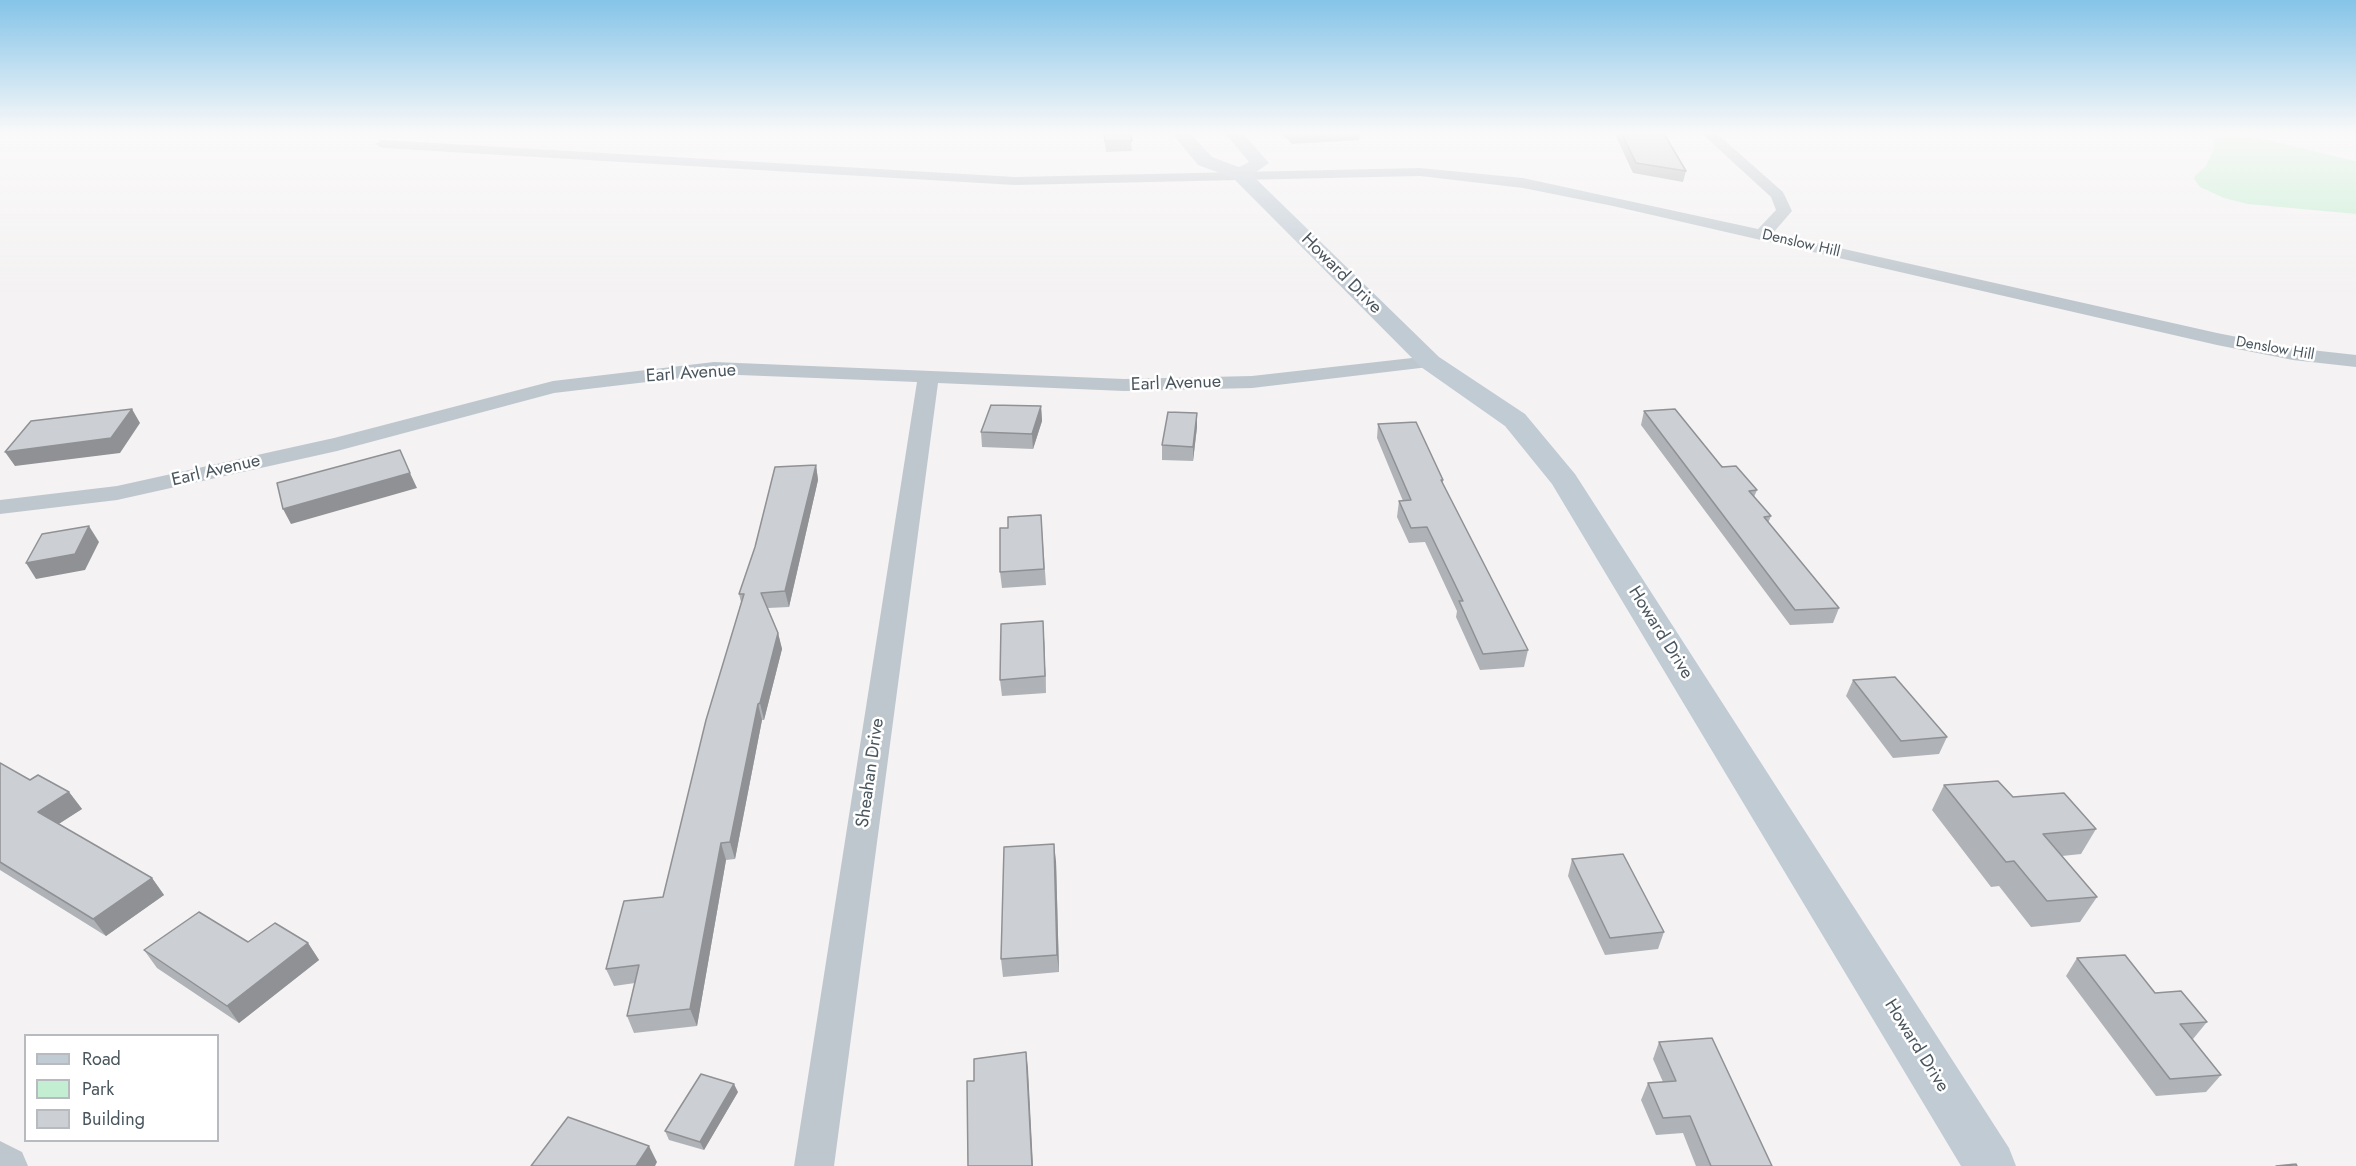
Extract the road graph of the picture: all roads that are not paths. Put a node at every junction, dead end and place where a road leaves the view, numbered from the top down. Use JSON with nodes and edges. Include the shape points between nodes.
{"nodes":[{"id":1,"x":1253,"y":186,"type":"edge"},
{"id":2,"x":1539,"y":186,"type":"edge"},
{"id":3,"x":1768,"y":186,"type":"edge"},
{"id":4,"x":1762,"y":235,"type":"junction"},
{"id":5,"x":2356,"y":361,"type":"edge"},
{"id":6,"x":1430,"y":362,"type":"junction"},
{"id":7,"x":928,"y":379,"type":"junction"},
{"id":8,"x":0,"y":507,"type":"edge"},
{"id":9,"x":0,"y":1160,"type":"edge"},
{"id":10,"x":8,"y":1166,"type":"edge"},
{"id":11,"x":814,"y":1166,"type":"edge"},
{"id":12,"x":1990,"y":1166,"type":"edge"}],
"edges":[{"from":1,"to":6,"type":"street","name":"Howard Drive"},
{"from":2,"to":4,"type":"street","name":"Denslow Hill"},
{"from":3,"to":4,"type":"street","via":[[1778,195],[1784,211]]},
{"from":4,"to":5,"type":"street","name":"Denslow Hill","via":[[2217,339]]},
{"from":6,"to":7,"type":"street","name":"Earl Avenue","via":[[1252,382],[1125,386]]},
{"from":6,"to":12,"type":"street","name":"Howard Drive","via":[[1515,420],[1565,480]]},
{"from":7,"to":8,"type":"street","name":"Earl Avenue","via":[[714,368],[553,387],[337,444],[117,494]]},
{"from":7,"to":11,"type":"street","name":"Sheahan Drive"},
{"from":9,"to":10,"type":"street"}]}
